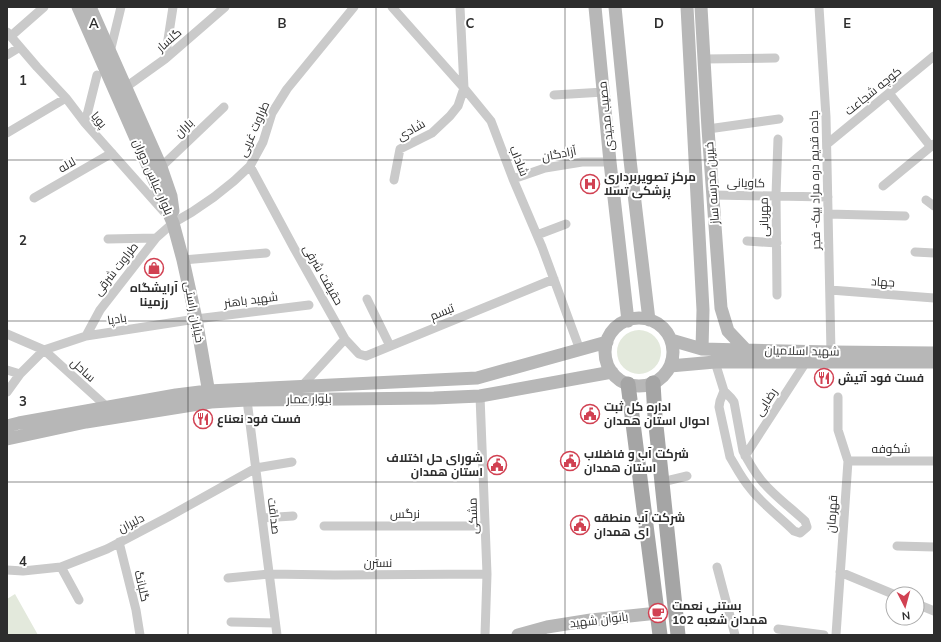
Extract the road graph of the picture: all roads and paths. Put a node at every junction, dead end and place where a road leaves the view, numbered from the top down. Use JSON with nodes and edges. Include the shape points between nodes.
{"nodes":[{"id":1,"x":44,"y":7,"type":"edge"},
{"id":2,"x":78,"y":7,"type":"edge"},
{"id":3,"x":90,"y":7,"type":"edge"},
{"id":4,"x":121,"y":7,"type":"edge"},
{"id":5,"x":173,"y":7,"type":"edge"},
{"id":6,"x":224,"y":7,"type":"edge"},
{"id":7,"x":354,"y":7,"type":"edge"},
{"id":8,"x":392,"y":7,"type":"edge"},
{"id":9,"x":460,"y":7,"type":"edge"},
{"id":10,"x":595,"y":7,"type":"edge"},
{"id":11,"x":615,"y":7,"type":"edge"},
{"id":12,"x":687,"y":7,"type":"edge"},
{"id":13,"x":701,"y":7,"type":"edge"},
{"id":14,"x":819,"y":7,"type":"edge"},
{"id":15,"x":9,"y":34,"type":"edge"},
{"id":16,"x":20,"y":47,"type":"junction"},
{"id":17,"x":110,"y":53,"type":"junction"},
{"id":18,"x":7,"y":55,"type":"edge"},
{"id":19,"x":934,"y":56,"type":"edge"},
{"id":20,"x":775,"y":58,"type":"dead end"},
{"id":21,"x":166,"y":59,"type":"junction"},
{"id":22,"x":704,"y":59,"type":"junction"},
{"id":23,"x":97,"y":75,"type":"dead end"},
{"id":24,"x":126,"y":87,"type":"junction"},
{"id":25,"x":464,"y":88,"type":"junction"},
{"id":26,"x":604,"y":92,"type":"junction"},
{"id":27,"x":890,"y":93,"type":"junction"},
{"id":28,"x":554,"y":95,"type":"dead end"},
{"id":29,"x":66,"y":98,"type":"junction"},
{"id":30,"x":224,"y":107,"type":"dead end"},
{"id":31,"x":779,"y":119,"type":"dead end"},
{"id":32,"x":85,"y":123,"type":"junction"},
{"id":33,"x":708,"y":129,"type":"junction"},
{"id":34,"x":7,"y":133,"type":"edge"},
{"id":35,"x":778,"y":139,"type":"dead end"},
{"id":36,"x":827,"y":144,"type":"junction"},
{"id":37,"x":932,"y":146,"type":"edge"},
{"id":38,"x":112,"y":153,"type":"junction"},
{"id":39,"x":610,"y":162,"type":"junction"},
{"id":40,"x":250,"y":166,"type":"junction"},
{"id":41,"x":161,"y":167,"type":"junction"},
{"id":42,"x":513,"y":179,"type":"junction"},
{"id":43,"x":394,"y":180,"type":"dead end"},
{"id":44,"x":883,"y":186,"type":"dead end"},
{"id":45,"x":713,"y":195,"type":"junction"},
{"id":46,"x":776,"y":195,"type":"junction"},
{"id":47,"x":828,"y":197,"type":"junction"},
{"id":48,"x":34,"y":198,"type":"dead end"},
{"id":49,"x":926,"y":200,"type":"dead end"},
{"id":50,"x":934,"y":206,"type":"edge"},
{"id":51,"x":828,"y":214,"type":"junction"},
{"id":52,"x":905,"y":216,"type":"dead end"},
{"id":53,"x":173,"y":223,"type":"junction"},
{"id":54,"x":566,"y":224,"type":"dead end"},
{"id":55,"x":537,"y":235,"type":"junction"},
{"id":56,"x":156,"y":238,"type":"junction"},
{"id":57,"x":108,"y":239,"type":"dead end"},
{"id":58,"x":747,"y":241,"type":"dead end"},
{"id":59,"x":776,"y":243,"type":"junction"},
{"id":60,"x":915,"y":252,"type":"dead end"},
{"id":61,"x":266,"y":253,"type":"dead end"},
{"id":62,"x":934,"y":253,"type":"edge"},
{"id":63,"x":183,"y":260,"type":"junction"},
{"id":64,"x":554,"y":279,"type":"junction"},
{"id":65,"x":830,"y":290,"type":"junction"},
{"id":66,"x":777,"y":294,"type":"dead end"},
{"id":67,"x":367,"y":298,"type":"dead end"},
{"id":68,"x":934,"y":298,"type":"edge"},
{"id":69,"x":309,"y":305,"type":"dead end"},
{"id":70,"x":721,"y":308,"type":"junction"},
{"id":71,"x":703,"y":310,"type":"junction"},
{"id":72,"x":196,"y":319,"type":"junction"},
{"id":73,"x":649,"y":320,"type":"junction"},
{"id":74,"x":628,"y":321,"type":"junction"},
{"id":75,"x":7,"y":334,"type":"edge"},
{"id":76,"x":86,"y":336,"type":"junction"},
{"id":77,"x":345,"y":339,"type":"junction"},
{"id":78,"x":671,"y":340,"type":"junction"},
{"id":79,"x":607,"y":342,"type":"junction"},
{"id":80,"x":390,"y":346,"type":"junction"},
{"id":81,"x":702,"y":349,"type":"junction"},
{"id":82,"x":44,"y":350,"type":"junction"},
{"id":83,"x":580,"y":350,"type":"junction"},
{"id":84,"x":746,"y":350,"type":"junction"},
{"id":85,"x":831,"y":352,"type":"junction"},
{"id":86,"x":934,"y":352,"type":"edge"},
{"id":87,"x":715,"y":362,"type":"junction"},
{"id":88,"x":806,"y":362,"type":"junction"},
{"id":89,"x":934,"y":362,"type":"edge"},
{"id":90,"x":670,"y":366,"type":"junction"},
{"id":91,"x":7,"y":370,"type":"edge"},
{"id":92,"x":612,"y":372,"type":"junction"},
{"id":93,"x":20,"y":374,"type":"junction"},
{"id":94,"x":653,"y":383,"type":"junction"},
{"id":95,"x":628,"y":384,"type":"junction"},
{"id":96,"x":301,"y":387,"type":"junction"},
{"id":97,"x":724,"y":391,"type":"junction"},
{"id":98,"x":7,"y":392,"type":"edge"},
{"id":99,"x":480,"y":396,"type":"junction"},
{"id":100,"x":209,"y":397,"type":"junction"},
{"id":101,"x":838,"y":397,"type":"dead end"},
{"id":102,"x":247,"y":400,"type":"junction"},
{"id":103,"x":107,"y":408,"type":"junction"},
{"id":104,"x":7,"y":426,"type":"edge"},
{"id":105,"x":7,"y":439,"type":"edge"},
{"id":106,"x":745,"y":456,"type":"junction"},
{"id":107,"x":848,"y":461,"type":"junction"},
{"id":108,"x":934,"y":461,"type":"edge"},
{"id":109,"x":292,"y":462,"type":"dead end"},
{"id":110,"x":256,"y":468,"type":"junction"},
{"id":111,"x":686,"y":476,"type":"dead end"},
{"id":112,"x":662,"y":482,"type":"junction"},
{"id":113,"x":293,"y":516,"type":"dead end"},
{"id":114,"x":262,"y":518,"type":"junction"},
{"id":115,"x":324,"y":526,"type":"dead end"},
{"id":116,"x":485,"y":526,"type":"junction"},
{"id":117,"x":119,"y":542,"type":"junction"},
{"id":118,"x":897,"y":546,"type":"dead end"},
{"id":119,"x":934,"y":548,"type":"edge"},
{"id":120,"x":61,"y":567,"type":"junction"},
{"id":121,"x":717,"y":567,"type":"dead end"},
{"id":122,"x":7,"y":570,"type":"edge"},
{"id":123,"x":840,"y":572,"type":"junction"},
{"id":124,"x":269,"y":574,"type":"junction"},
{"id":125,"x":487,"y":574,"type":"junction"},
{"id":126,"x":228,"y":578,"type":"dead end"},
{"id":127,"x":885,"y":591,"type":"edge"},
{"id":128,"x":78,"y":600,"type":"dead end"},
{"id":129,"x":658,"y":613,"type":"junction"},
{"id":130,"x":231,"y":622,"type":"dead end"},
{"id":131,"x":275,"y":623,"type":"junction"},
{"id":132,"x":778,"y":630,"type":"dead end"},
{"id":133,"x":140,"y":635,"type":"edge"},
{"id":134,"x":277,"y":635,"type":"edge"},
{"id":135,"x":485,"y":635,"type":"edge"},
{"id":136,"x":518,"y":635,"type":"edge"},
{"id":137,"x":660,"y":635,"type":"edge"},
{"id":138,"x":678,"y":635,"type":"edge"},
{"id":139,"x":735,"y":635,"type":"edge"},
{"id":140,"x":824,"y":635,"type":"edge"},
{"id":141,"x":834,"y":635,"type":"edge"}],
"edges":[{"from":1,"to":15,"type":"street"},
{"from":2,"to":53,"type":"main road","name":"بلوار عباس دوران"},
{"from":3,"to":17,"type":"main road","name":"بلوار عباس دوران"},
{"from":4,"to":17,"type":"street"},
{"from":5,"to":21,"type":"street"},
{"from":6,"to":21,"type":"street","name":"گلسار"},
{"from":7,"to":40,"type":"street","name":"طراوت غربی","via":[[287,90],[272,113],[263,142]]},
{"from":8,"to":25,"type":"street","name":"شاداب"},
{"from":9,"to":25,"type":"street"},
{"from":10,"to":26,"type":"main road","name":"مصیب مجیدی"},
{"from":11,"to":73,"type":"main road","name":"مصیب مجیدی"},
{"from":12,"to":71,"type":"main road","name":"خیرین مدرسه ساز"},
{"from":13,"to":22,"type":"main road","name":"خیرین مدرسه ساز"},
{"from":14,"to":36,"type":"street","name":"جاده قدیم دره مراد بیک- فجر"},
{"from":15,"to":16,"type":"street","name":"پویا"},
{"from":16,"to":18,"type":"street"},
{"from":16,"to":29,"type":"street","name":"پویا"},
{"from":17,"to":24,"type":"main road","name":"بلوار عباس دوران"},
{"from":19,"to":27,"type":"street","name":"کوچه شجاعت"},
{"from":20,"to":22,"type":"street"},
{"from":21,"to":24,"type":"street","name":"گلسار"},
{"from":22,"to":33,"type":"main road","name":"خیرین مدرسه ساز"},
{"from":23,"to":32,"type":"street"},
{"from":24,"to":41,"type":"main road","name":"بلوار عباس دوران"},
{"from":25,"to":42,"type":"street","name":"شاداب","via":[[491,121]]},
{"from":25,"to":43,"type":"street","name":"شادی","via":[[458,106],[450,116],[432,133],[400,149]]},
{"from":26,"to":28,"type":"street"},
{"from":26,"to":39,"type":"main road","name":"مصیب مجیدی"},
{"from":27,"to":36,"type":"street","name":"کوچه شجاعت"},
{"from":27,"to":37,"type":"street"},
{"from":29,"to":32,"type":"street","name":"پویا"},
{"from":29,"to":34,"type":"street"},
{"from":30,"to":41,"type":"street","name":"باران"},
{"from":31,"to":33,"type":"street"},
{"from":32,"to":38,"type":"street","name":"پویا"},
{"from":33,"to":45,"type":"main road","name":"خیرین مدرسه ساز"},
{"from":35,"to":46,"type":"street","name":"مهربانی"},
{"from":36,"to":47,"type":"street","name":"جاده قدیم دره مراد بیک- فجر"},
{"from":37,"to":44,"type":"street"},
{"from":38,"to":48,"type":"street","name":"لاله"},
{"from":38,"to":53,"type":"street","name":"پویا"},
{"from":39,"to":42,"type":"street","name":"آزادگان","via":[[582,162],[545,168]]},
{"from":39,"to":74,"type":"main road","name":"مصیب مجیدی"},
{"from":40,"to":53,"type":"street","name":"طراوت غربی","via":[[214,197]]},
{"from":40,"to":77,"type":"street","name":"حقیقت شرفی"},
{"from":41,"to":53,"type":"main road","name":"بلوار عباس دوران","via":[[171,196]]},
{"from":42,"to":55,"type":"street","name":"شاداب"},
{"from":45,"to":46,"type":"street","name":"کاویانی"},
{"from":45,"to":70,"type":"main road","name":"خیرین مدرسه ساز"},
{"from":46,"to":47,"type":"street","name":"کاویانی"},
{"from":46,"to":59,"type":"street","name":"مهربانی"},
{"from":47,"to":51,"type":"street","name":"جاده قدیم دره مراد بیک- فجر"},
{"from":49,"to":50,"type":"street"},
{"from":51,"to":52,"type":"street"},
{"from":51,"to":65,"type":"street","name":"جاده قدیم دره مراد بیک- فجر"},
{"from":53,"to":56,"type":"street","name":"طراوت شرقی"},
{"from":53,"to":63,"type":"main road","name":"خیابان راستی"},
{"from":54,"to":55,"type":"street"},
{"from":55,"to":64,"type":"street","name":"شاداب"},
{"from":56,"to":57,"type":"street"},
{"from":56,"to":76,"type":"street","name":"طراوت شرقی","via":[[100,310]]},
{"from":58,"to":59,"type":"street"},
{"from":59,"to":66,"type":"street","name":"مهربانی"},
{"from":60,"to":62,"type":"street"},
{"from":61,"to":63,"type":"street"},
{"from":63,"to":72,"type":"main road","name":"خیابان راستی"},
{"from":64,"to":80,"type":"street","name":"تبسم"},
{"from":64,"to":83,"type":"street","name":"شاداب"},
{"from":65,"to":68,"type":"street","name":"جهاد"},
{"from":65,"to":85,"type":"street","name":"جاده قدیم دره مراد بیک- فجر"},
{"from":67,"to":80,"type":"street"},
{"from":69,"to":72,"type":"street","name":"شهید باهنر"},
{"from":70,"to":71,"type":"main road"},
{"from":70,"to":84,"type":"main road","name":"خیرین مدرسه ساز","via":[[728,331]]},
{"from":71,"to":81,"type":"main road","name":"خیرین مدرسه ساز"},
{"from":72,"to":76,"type":"street","name":"بادپا"},
{"from":72,"to":100,"type":"main road","name":"خیابان راستی"},
{"from":73,"to":74,"type":"main road"},
{"from":73,"to":78,"type":"main road","via":[[666,331]]},
{"from":74,"to":79,"type":"main road","via":[[615,329]]},
{"from":75,"to":82,"type":"street","name":"ساحل"},
{"from":76,"to":82,"type":"street","name":"بادپا"},
{"from":77,"to":80,"type":"street","name":"تبسم","via":[[359,354],[366,356]]},
{"from":77,"to":96,"type":"street"},
{"from":78,"to":81,"type":"main road","name":"شهید اسلامیان"},
{"from":78,"to":90,"type":"main road","via":[[673,357]]},
{"from":79,"to":83,"type":"main road","name":"بلوار عمار"},
{"from":79,"to":92,"type":"main road","via":[[606,358]]},
{"from":81,"to":84,"type":"main road","name":"شهید اسلامیان"},
{"from":82,"to":93,"type":"street"},
{"from":82,"to":103,"type":"street","name":"ساحل"},
{"from":83,"to":96,"type":"main road","name":"بلوار عمار","via":[[477,378]]},
{"from":84,"to":85,"type":"main road","name":"شهید اسلامیان"},
{"from":85,"to":86,"type":"main road","name":"شهید اسلامیان"},
{"from":87,"to":88,"type":"main road","name":"شهید اسلامیان"},
{"from":87,"to":90,"type":"main road","name":"شهید اسلامیان"},
{"from":87,"to":97,"type":"street"},
{"from":88,"to":89,"type":"main road","name":"شهید اسلامیان"},
{"from":88,"to":106,"type":"street","name":"رضایی"},
{"from":90,"to":94,"type":"main road","via":[[660,379]]},
{"from":91,"to":93,"type":"street"},
{"from":92,"to":95,"type":"main road","via":[[619,380]]},
{"from":92,"to":99,"type":"main road","name":"بلوار عمار"},
{"from":93,"to":98,"type":"street"},
{"from":94,"to":95,"type":"main road","via":[[645,386]]},
{"from":94,"to":112,"type":"main road"},
{"from":95,"to":129,"type":"main road"},
{"from":96,"to":100,"type":"main road","name":"بلوار عمار"},
{"from":97,"to":106,"type":"street","via":[[734,402]]},
{"from":97,"to":106,"type":"street","via":[[719,407],[733,463],[760,500],[794,531],[800,533],[807,527],[806,521],[771,491]]},
{"from":99,"to":102,"type":"main road","name":"بلوار عمار"},
{"from":99,"to":116,"type":"street","name":"مشکی"},
{"from":100,"to":102,"type":"main road","name":"بلوار عمار"},
{"from":100,"to":103,"type":"main road","name":"بلوار عمار","via":[[176,395]]},
{"from":100,"to":105,"type":"main road","name":"بلوار عمار"},
{"from":101,"to":107,"type":"street","name":"قهرمان","via":[[838,430]]},
{"from":102,"to":110,"type":"street","name":"صداقت"},
{"from":103,"to":104,"type":"main road","name":"بلوار عمار"},
{"from":107,"to":108,"type":"street","name":"شکوفه"},
{"from":107,"to":123,"type":"street","name":"قهرمان"},
{"from":109,"to":110,"type":"street","name":"دلیران"},
{"from":110,"to":114,"type":"street","name":"صداقت"},
{"from":110,"to":117,"type":"street","name":"دلیران"},
{"from":111,"to":112,"type":"street"},
{"from":112,"to":138,"type":"main road"},
{"from":113,"to":114,"type":"street"},
{"from":114,"to":124,"type":"street","name":"صداقت"},
{"from":115,"to":116,"type":"street","name":"نرگس"},
{"from":116,"to":125,"type":"street","name":"مشکی"},
{"from":117,"to":120,"type":"street","name":"دلیران"},
{"from":117,"to":133,"type":"street","name":"گلبانگ"},
{"from":118,"to":119,"type":"street"},
{"from":120,"to":122,"type":"street","name":"دلیران"},
{"from":120,"to":128,"type":"street"},
{"from":121,"to":139,"type":"street"},
{"from":123,"to":127,"type":"street"},
{"from":123,"to":141,"type":"street","name":"قهرمان"},
{"from":124,"to":125,"type":"street","name":"نسترن"},
{"from":124,"to":126,"type":"street","name":"نسترن"},
{"from":124,"to":131,"type":"street","name":"صداقت"},
{"from":125,"to":135,"type":"street","name":"مشکی"},
{"from":129,"to":136,"type":"main road","name":"بانوان شهید","via":[[591,620]]},
{"from":129,"to":137,"type":"main road"},
{"from":130,"to":131,"type":"street"},
{"from":131,"to":134,"type":"street","name":"صداقت"},
{"from":132,"to":140,"type":"street"}]}
